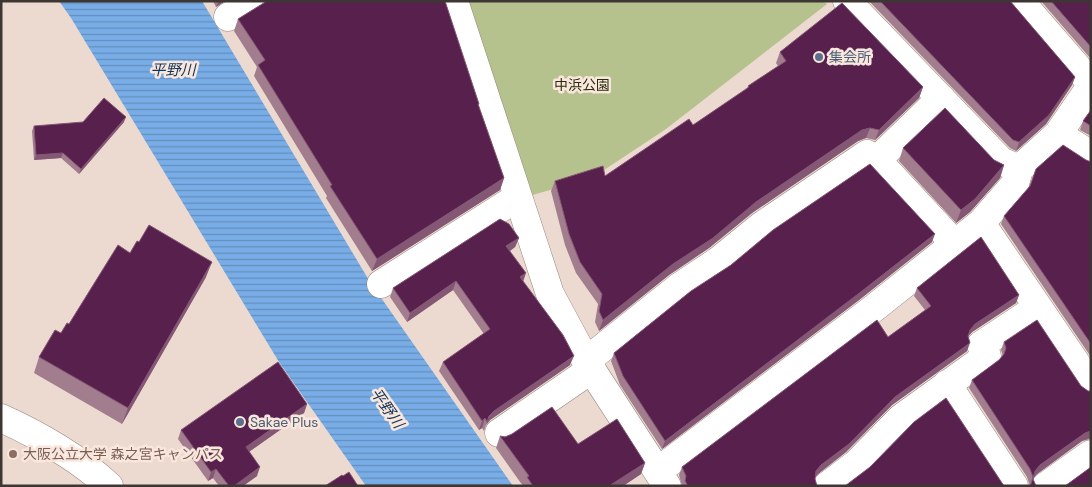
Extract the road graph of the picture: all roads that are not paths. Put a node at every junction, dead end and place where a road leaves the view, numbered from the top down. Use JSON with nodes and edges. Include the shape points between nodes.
{"nodes":[{"id":1,"x":253,"y":1,"type":"edge"},
{"id":2,"x":454,"y":1,"type":"edge"},
{"id":3,"x":847,"y":1,"type":"edge"},
{"id":4,"x":1020,"y":1,"type":"edge"},
{"id":5,"x":228,"y":17,"type":"dead end"},
{"id":6,"x":1091,"y":84,"type":"edge"},
{"id":7,"x":941,"y":98,"type":"junction"},
{"id":8,"x":1058,"y":134,"type":"junction"},
{"id":9,"x":1091,"y":155,"type":"edge"},
{"id":10,"x":877,"y":160,"type":"junction"},
{"id":11,"x":1019,"y":169,"type":"junction"},
{"id":12,"x":518,"y":197,"type":"junction"},
{"id":13,"x":981,"y":223,"type":"junction"},
{"id":14,"x":955,"y":244,"type":"junction"},
{"id":15,"x":381,"y":284,"type":"dead end"},
{"id":16,"x":1037,"y":308,"type":"junction"},
{"id":17,"x":589,"y":365,"type":"junction"},
{"id":18,"x":947,"y":384,"type":"junction"},
{"id":19,"x":1091,"y":385,"type":"edge"},
{"id":20,"x":1,"y":418,"type":"edge"},
{"id":21,"x":499,"y":433,"type":"dead end"},
{"id":22,"x":1091,"y":454,"type":"edge"},
{"id":23,"x":662,"y":478,"type":"edge"},
{"id":24,"x":109,"y":486,"type":"edge"},
{"id":25,"x":827,"y":486,"type":"edge"},
{"id":26,"x":1014,"y":486,"type":"edge"},
{"id":27,"x":1046,"y":486,"type":"edge"}],
"edges":[{"from":1,"to":5,"type":"street"},
{"from":2,"to":12,"type":"street"},
{"from":3,"to":7,"type":"street"},
{"from":4,"to":6,"type":"street"},
{"from":6,"to":8,"type":"street"},
{"from":7,"to":10,"type":"street"},
{"from":7,"to":11,"type":"street","via":[[1001,161]]},
{"from":8,"to":9,"type":"street"},
{"from":8,"to":11,"type":"street"},
{"from":10,"to":14,"type":"street"},
{"from":10,"to":17,"type":"street","via":[[868,154],[769,221],[679,287]]},
{"from":11,"to":13,"type":"street","via":[[1015,184]]},
{"from":12,"to":15,"type":"street"},
{"from":12,"to":17,"type":"street","via":[[550,294]]},
{"from":13,"to":14,"type":"street"},
{"from":13,"to":16,"type":"street"},
{"from":14,"to":23,"type":"street"},
{"from":16,"to":18,"type":"street","via":[[981,345],[987,356]]},
{"from":16,"to":19,"type":"street"},
{"from":17,"to":21,"type":"street"},
{"from":17,"to":23,"type":"street"},
{"from":18,"to":25,"type":"street","via":[[901,418],[856,464]]},
{"from":18,"to":26,"type":"street"},
{"from":20,"to":24,"type":"street","via":[[24,428],[93,472]]},
{"from":22,"to":27,"type":"street"}]}
